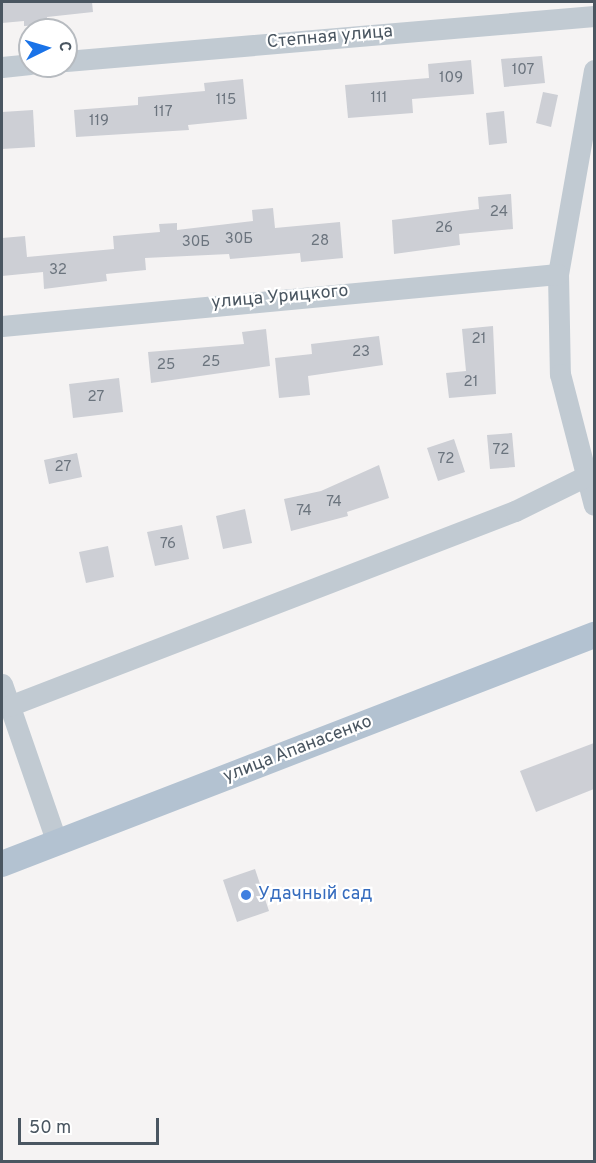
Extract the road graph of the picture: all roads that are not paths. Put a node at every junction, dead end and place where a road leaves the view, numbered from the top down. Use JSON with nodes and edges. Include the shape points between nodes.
{"nodes":[{"id":1,"x":594,"y":15,"type":"edge"},
{"id":2,"x":78,"y":60,"type":"edge"},
{"id":3,"x":18,"y":65,"type":"edge"},
{"id":4,"x":2,"y":67,"type":"edge"},
{"id":5,"x":594,"y":69,"type":"edge"},
{"id":6,"x":558,"y":274,"type":"junction"},
{"id":7,"x":2,"y":326,"type":"edge"},
{"id":8,"x":585,"y":477,"type":"junction"},
{"id":9,"x":594,"y":505,"type":"edge"},
{"id":10,"x":594,"y":635,"type":"edge"},
{"id":11,"x":2,"y":684,"type":"edge"},
{"id":12,"x":9,"y":706,"type":"junction"},
{"id":13,"x":57,"y":843,"type":"junction"},
{"id":14,"x":2,"y":864,"type":"edge"}],
"edges":[{"from":1,"to":2,"type":"street","name":"Степная улица"},
{"from":3,"to":4,"type":"street"},
{"from":5,"to":6,"type":"street"},
{"from":6,"to":7,"type":"street","name":"улица Урицкого"},
{"from":6,"to":8,"type":"street","via":[[560,374]]},
{"from":8,"to":9,"type":"street"},
{"from":8,"to":12,"type":"street","via":[[515,511]]},
{"from":10,"to":13,"type":"main road","name":"улица Апанасенко"},
{"from":11,"to":12,"type":"street"},
{"from":12,"to":13,"type":"street"},
{"from":13,"to":14,"type":"main road","name":"улица Апанасенко"}]}
